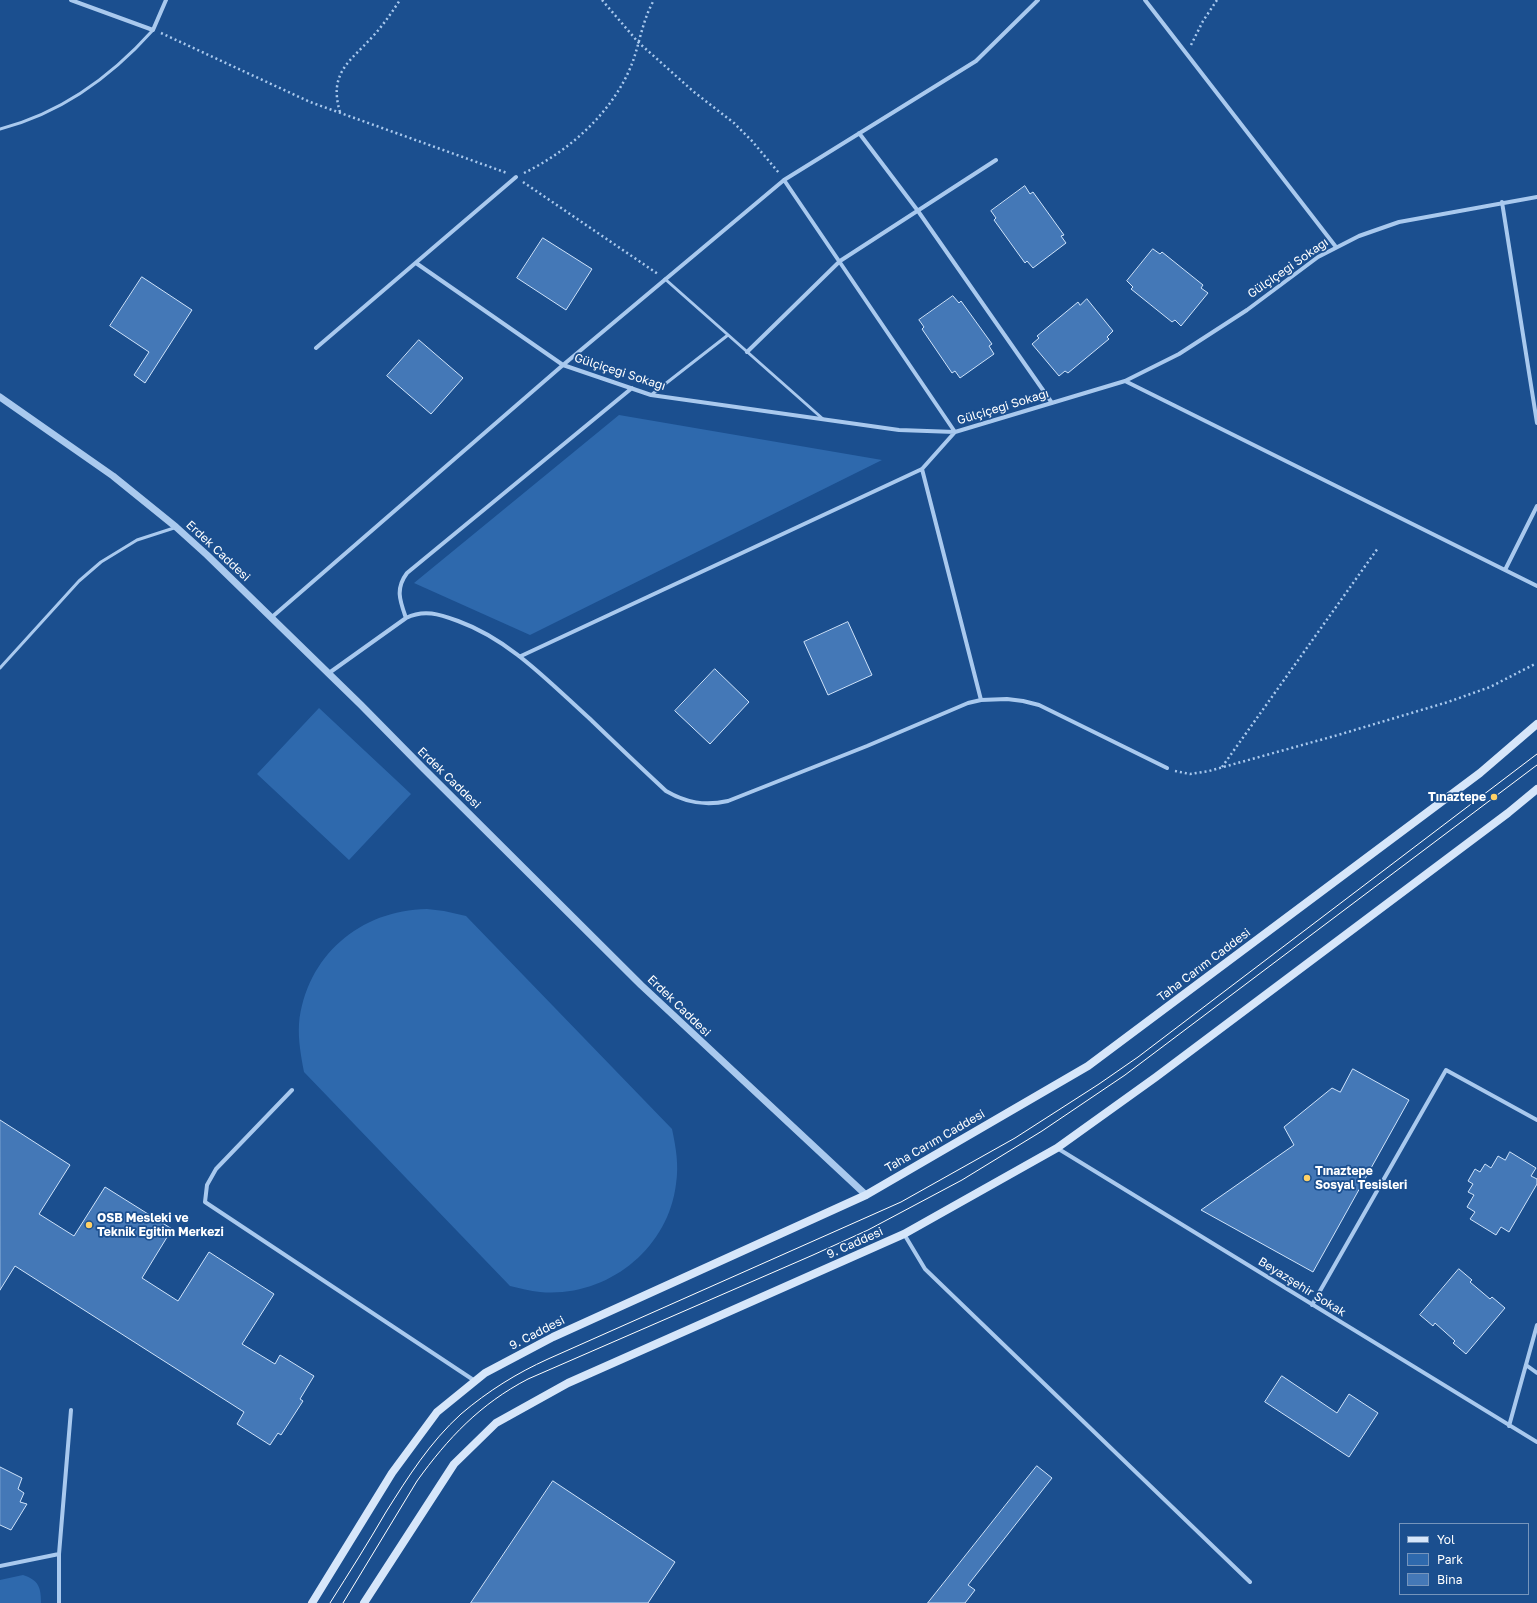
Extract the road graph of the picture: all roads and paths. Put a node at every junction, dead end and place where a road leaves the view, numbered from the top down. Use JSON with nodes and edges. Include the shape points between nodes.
{"nodes":[{"id":1,"x":71,"y":0,"type":"edge"},
{"id":2,"x":166,"y":0,"type":"edge"},
{"id":3,"x":400,"y":0,"type":"edge"},
{"id":4,"x":602,"y":0,"type":"edge"},
{"id":5,"x":654,"y":0,"type":"edge"},
{"id":6,"x":1038,"y":0,"type":"edge"},
{"id":7,"x":1145,"y":0,"type":"edge"},
{"id":8,"x":1217,"y":0,"type":"edge"},
{"id":9,"x":153,"y":30,"type":"junction"},
{"id":10,"x":638,"y":42,"type":"junction"},
{"id":11,"x":1187,"y":55,"type":"junction"},
{"id":12,"x":341,"y":112,"type":"junction"},
{"id":13,"x":0,"y":129,"type":"edge"},
{"id":14,"x":859,"y":134,"type":"junction"},
{"id":15,"x":996,"y":160,"type":"dead end"},
{"id":16,"x":516,"y":177,"type":"junction"},
{"id":17,"x":784,"y":180,"type":"junction"},
{"id":18,"x":1537,"y":197,"type":"edge"},
{"id":19,"x":1502,"y":202,"type":"junction"},
{"id":20,"x":918,"y":211,"type":"junction"},
{"id":21,"x":1336,"y":247,"type":"junction"},
{"id":22,"x":840,"y":261,"type":"junction"},
{"id":23,"x":416,"y":262,"type":"junction"},
{"id":24,"x":665,"y":279,"type":"junction"},
{"id":25,"x":728,"y":335,"type":"junction"},
{"id":26,"x":316,"y":348,"type":"dead end"},
{"id":27,"x":747,"y":352,"type":"junction"},
{"id":28,"x":563,"y":365,"type":"junction"},
{"id":29,"x":1125,"y":381,"type":"junction"},
{"id":30,"x":632,"y":388,"type":"junction"},
{"id":31,"x":652,"y":395,"type":"junction"},
{"id":32,"x":0,"y":397,"type":"edge"},
{"id":33,"x":1052,"y":403,"type":"junction"},
{"id":34,"x":824,"y":420,"type":"junction"},
{"id":35,"x":1537,"y":423,"type":"edge"},
{"id":36,"x":955,"y":432,"type":"junction"},
{"id":37,"x":922,"y":469,"type":"junction"},
{"id":38,"x":1537,"y":506,"type":"edge"},
{"id":39,"x":176,"y":527,"type":"junction"},
{"id":40,"x":1378,"y":548,"type":"dead end"},
{"id":41,"x":1505,"y":570,"type":"junction"},
{"id":42,"x":1537,"y":586,"type":"edge"},
{"id":43,"x":272,"y":617,"type":"junction"},
{"id":44,"x":406,"y":618,"type":"junction"},
{"id":45,"x":521,"y":656,"type":"junction"},
{"id":46,"x":1535,"y":664,"type":"dead end"},
{"id":47,"x":0,"y":668,"type":"edge"},
{"id":48,"x":329,"y":673,"type":"junction"},
{"id":49,"x":981,"y":700,"type":"junction"},
{"id":50,"x":1537,"y":724,"type":"edge"},
{"id":51,"x":1166,"y":768,"type":"joint"},
{"id":52,"x":1222,"y":768,"type":"junction"},
{"id":53,"x":1537,"y":789,"type":"edge"},
{"id":54,"x":292,"y":1090,"type":"dead end"},
{"id":55,"x":1537,"y":1120,"type":"edge"},
{"id":56,"x":1057,"y":1148,"type":"junction"},
{"id":57,"x":866,"y":1195,"type":"junction"},
{"id":58,"x":904,"y":1234,"type":"junction"},
{"id":59,"x":1312,"y":1305,"type":"junction"},
{"id":60,"x":1537,"y":1325,"type":"edge"},
{"id":61,"x":1526,"y":1366,"type":"junction"},
{"id":62,"x":1537,"y":1373,"type":"edge"},
{"id":63,"x":476,"y":1381,"type":"junction"},
{"id":64,"x":71,"y":1410,"type":"dead end"},
{"id":65,"x":1509,"y":1426,"type":"junction"},
{"id":66,"x":1537,"y":1442,"type":"edge"},
{"id":67,"x":59,"y":1554,"type":"junction"},
{"id":68,"x":0,"y":1566,"type":"edge"},
{"id":69,"x":1250,"y":1582,"type":"dead end"},
{"id":70,"x":59,"y":1603,"type":"edge"},
{"id":71,"x":312,"y":1603,"type":"edge"},
{"id":72,"x":364,"y":1603,"type":"edge"}],
"edges":[{"from":1,"to":9,"type":"street"},
{"from":2,"to":9,"type":"street"},
{"from":3,"to":12,"type":"path","via":[[374,35],[345,65],[337,93]]},
{"from":4,"to":10,"type":"path"},
{"from":5,"to":10,"type":"path"},
{"from":6,"to":14,"type":"street","via":[[976,61]]},
{"from":7,"to":11,"type":"street"},
{"from":8,"to":11,"type":"path","via":[[1203,21]]},
{"from":9,"to":12,"type":"path","via":[[310,102]]},
{"from":9,"to":13,"type":"lane","via":[[122,63],[89,89],[49,111],[14,126]]},
{"from":10,"to":16,"type":"path","via":[[626,77],[602,113],[570,144]]},
{"from":10,"to":17,"type":"path","via":[[694,92],[734,123]]},
{"from":11,"to":21,"type":"street"},
{"from":12,"to":16,"type":"path"},
{"from":14,"to":17,"type":"street"},
{"from":14,"to":20,"type":"street"},
{"from":15,"to":20,"type":"street"},
{"from":16,"to":23,"type":"street"},
{"from":16,"to":24,"type":"path"},
{"from":17,"to":22,"type":"street"},
{"from":17,"to":24,"type":"street"},
{"from":18,"to":19,"type":"street","name":"Gülçiçeği Sokağı"},
{"from":19,"to":21,"type":"street","name":"Gülçiçeği Sokağı","via":[[1399,222]]},
{"from":19,"to":35,"type":"street"},
{"from":20,"to":22,"type":"street"},
{"from":20,"to":33,"type":"street"},
{"from":21,"to":29,"type":"street","name":"Gülçiçeği Sokağı","via":[[1298,271],[1213,333],[1179,354]]},
{"from":22,"to":27,"type":"street"},
{"from":22,"to":36,"type":"street"},
{"from":23,"to":26,"type":"street"},
{"from":23,"to":28,"type":"street","name":"Gülçiçeği Sokağı"},
{"from":24,"to":25,"type":"lane"},
{"from":24,"to":28,"type":"street"},
{"from":25,"to":27,"type":"lane"},
{"from":25,"to":31,"type":"lane"},
{"from":27,"to":34,"type":"lane"},
{"from":28,"to":30,"type":"street","name":"Gülçiçeği Sokağı"},
{"from":28,"to":43,"type":"street"},
{"from":29,"to":33,"type":"street","name":"Gülçiçeği Sokağı"},
{"from":29,"to":41,"type":"street"},
{"from":30,"to":31,"type":"street","name":"Gülçiçeği Sokağı"},
{"from":30,"to":44,"type":"street","via":[[402,579],[399,597]]},
{"from":31,"to":34,"type":"street","name":"Gülçiçeği Sokağı"},
{"from":32,"to":39,"type":"street","name":"Erdek Caddesi","via":[[113,476]]},
{"from":33,"to":36,"type":"street","name":"Gülçiçeği Sokağı"},
{"from":34,"to":36,"type":"street","name":"Gülçiçeği Sokağı","via":[[899,430]]},
{"from":36,"to":37,"type":"street"},
{"from":37,"to":45,"type":"street"},
{"from":37,"to":49,"type":"street"},
{"from":38,"to":41,"type":"street"},
{"from":39,"to":43,"type":"street","name":"Erdek Caddesi"},
{"from":39,"to":47,"type":"lane","via":[[136,540],[101,562],[79,581]]},
{"from":40,"to":52,"type":"path"},
{"from":41,"to":42,"type":"street"},
{"from":43,"to":48,"type":"street","name":"Erdek Caddesi"},
{"from":44,"to":45,"type":"street","via":[[421,612],[444,615],[485,633]]},
{"from":44,"to":48,"type":"street"},
{"from":45,"to":49,"type":"street","via":[[666,791],[686,801],[707,804],[728,801],[968,703]]},
{"from":46,"to":52,"type":"path","via":[[1490,687],[1455,700]]},
{"from":48,"to":57,"type":"street","name":"Erdek Caddesi","via":[[641,985]]},
{"from":49,"to":51,"type":"street","via":[[1008,699],[1039,705]]},
{"from":50,"to":57,"type":"main road","name":"Taha Carım Caddesi","via":[[1480,773],[1088,1066]]},
{"from":51,"to":52,"type":"path","via":[[1190,774]]},
{"from":53,"to":56,"type":"main road","via":[[1156,1077]]},
{"from":54,"to":63,"type":"street","via":[[216,1169],[207,1185],[205,1202]]},
{"from":55,"to":59,"type":"street","via":[[1446,1070]]},
{"from":56,"to":58,"type":"main road"},
{"from":56,"to":59,"type":"street","name":"Beyazşehir Sokak"},
{"from":57,"to":63,"type":"main road","name":"9. Caddesi","via":[[554,1336],[485,1373]]},
{"from":58,"to":69,"type":"street","via":[[925,1269]]},
{"from":58,"to":72,"type":"main road","name":"9. Caddesi","via":[[568,1383],[496,1424],[454,1464]]},
{"from":59,"to":65,"type":"street","name":"Beyazşehir Sokak"},
{"from":60,"to":61,"type":"street"},
{"from":61,"to":62,"type":"street"},
{"from":61,"to":65,"type":"street"},
{"from":63,"to":71,"type":"main road","name":"9. Caddesi","via":[[438,1412],[392,1473]]},
{"from":64,"to":67,"type":"street"},
{"from":65,"to":66,"type":"street","name":"Beyazşehir Sokak"},
{"from":67,"to":68,"type":"street"},
{"from":67,"to":70,"type":"street"}]}
